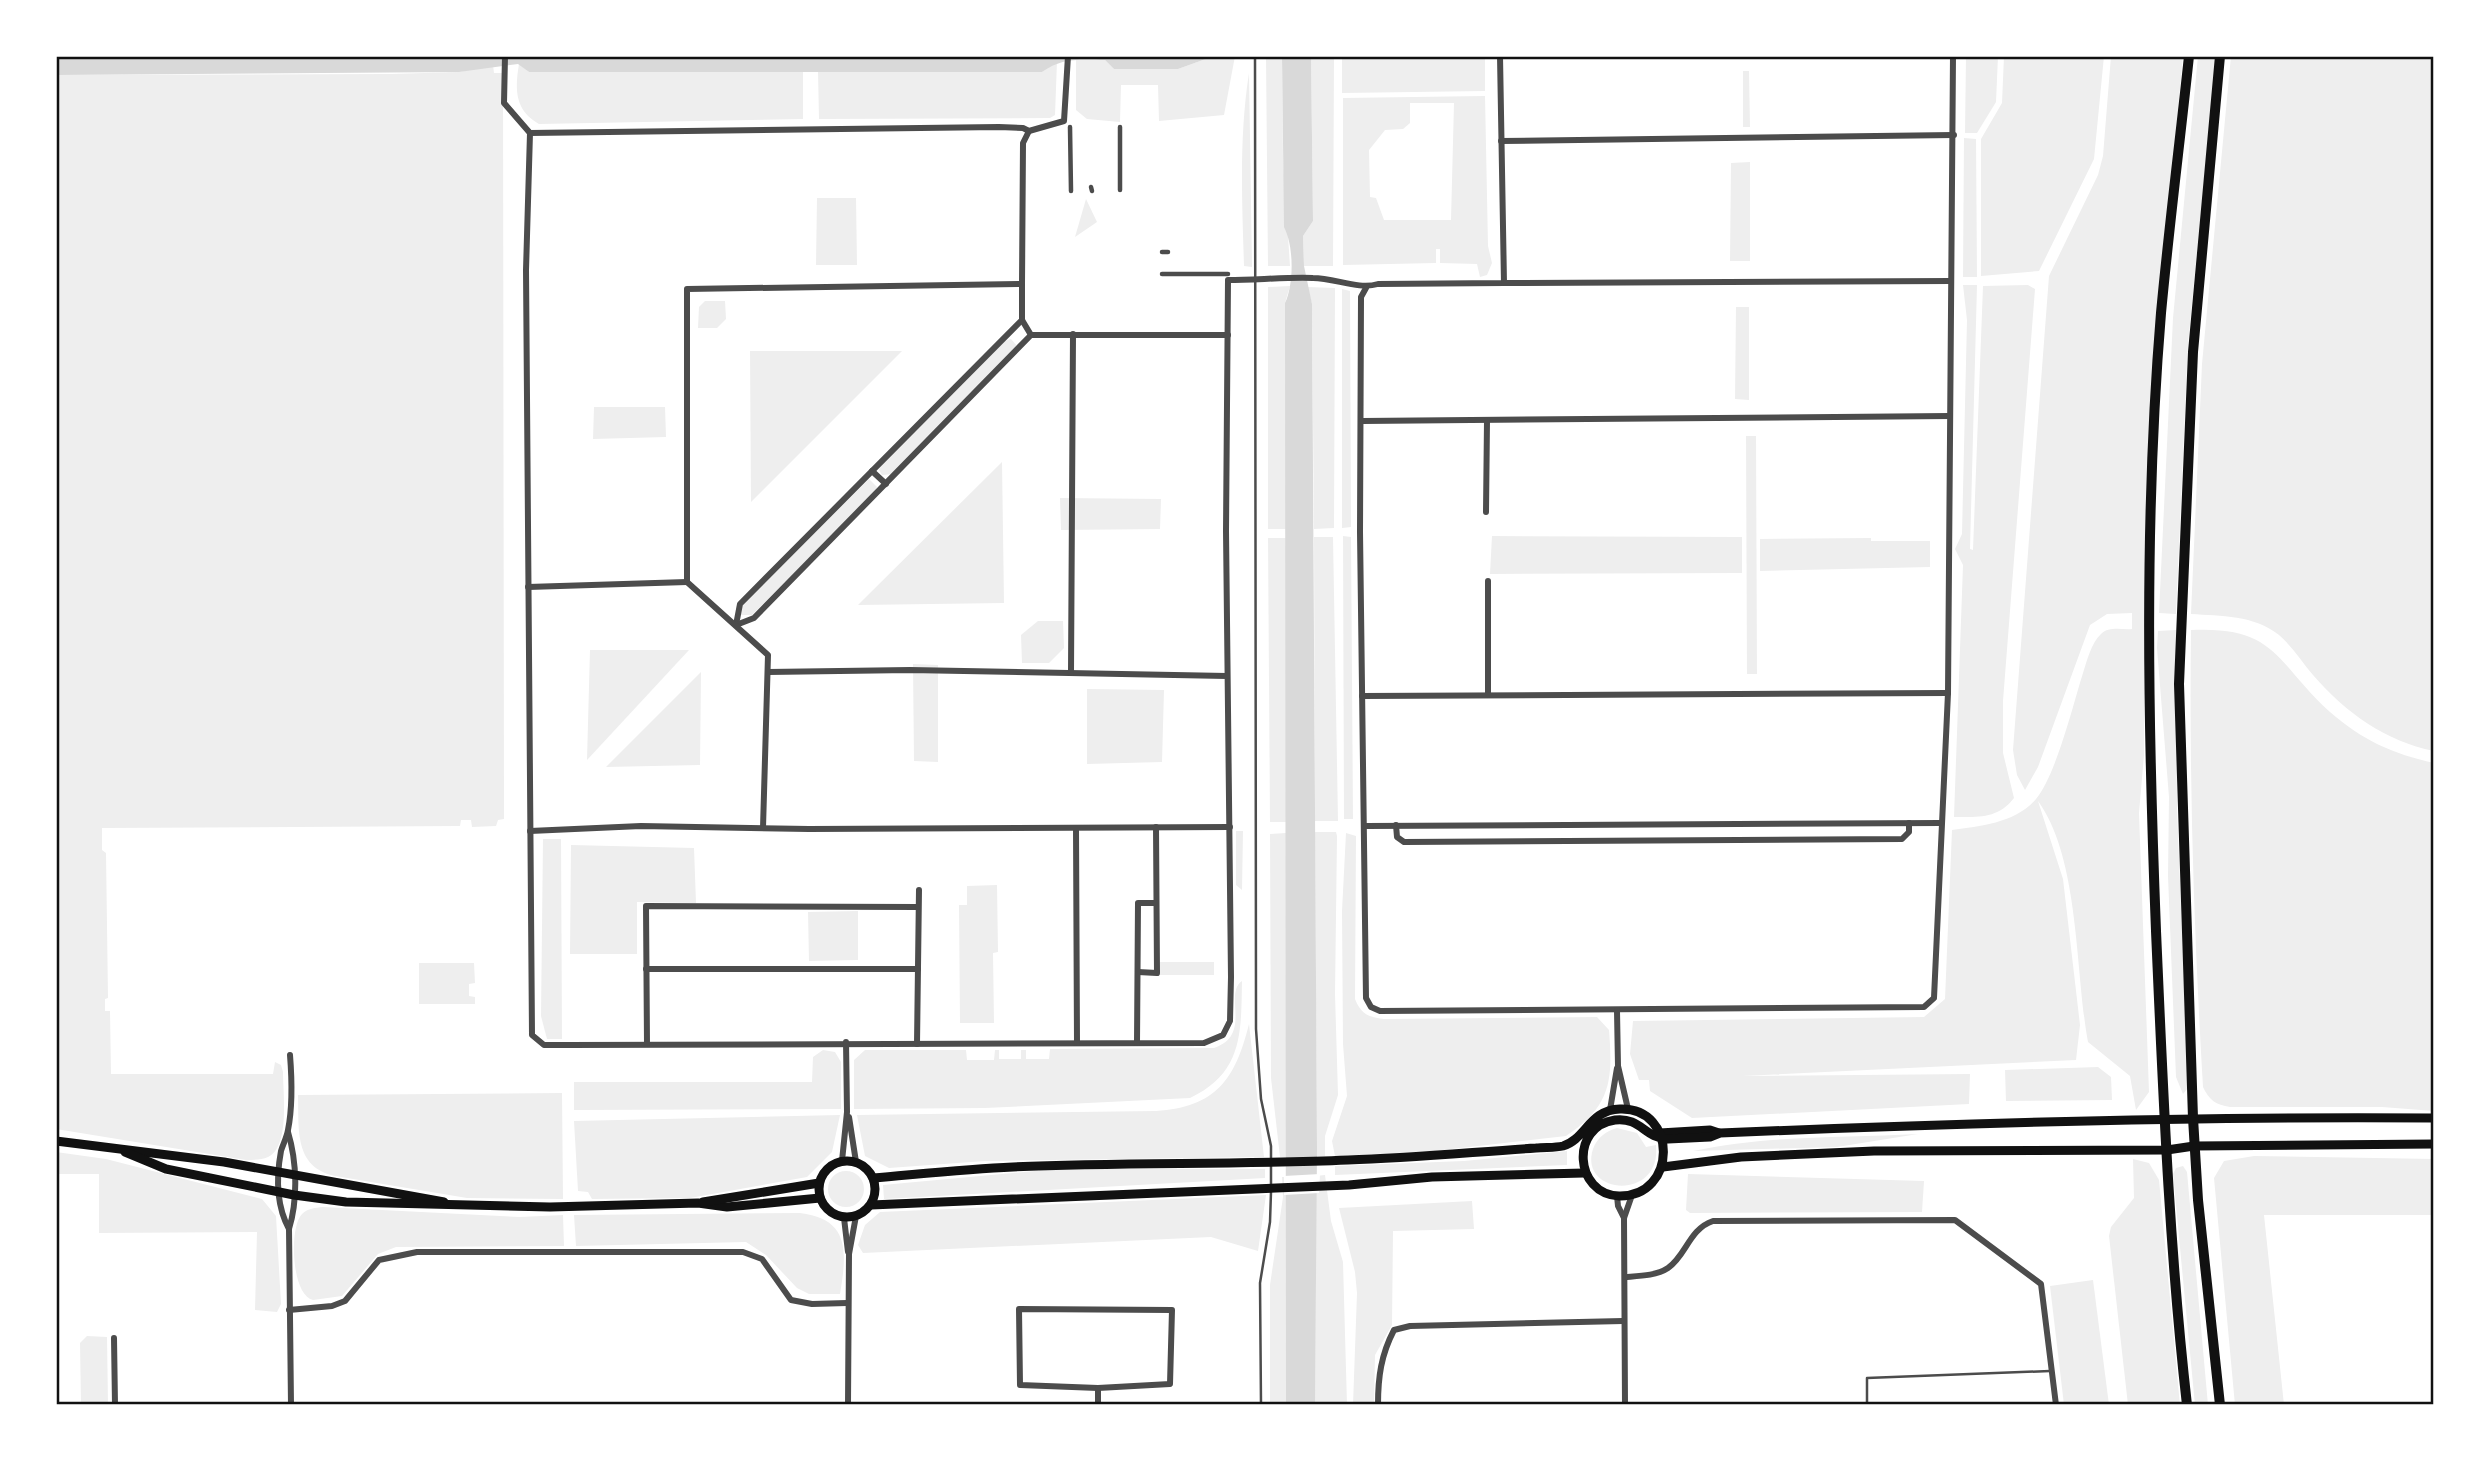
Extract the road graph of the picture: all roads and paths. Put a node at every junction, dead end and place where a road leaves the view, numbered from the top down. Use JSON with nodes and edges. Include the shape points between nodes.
{"nodes":[{"id":1,"x":505,"y":56,"type":"edge"},
{"id":2,"x":1068,"y":56,"type":"edge"},
{"id":3,"x":1500,"y":56,"type":"edge"},
{"id":4,"x":1953,"y":56,"type":"edge"},
{"id":5,"x":2189,"y":56,"type":"edge"},
{"id":6,"x":2220,"y":56,"type":"edge"},
{"id":7,"x":1255,"y":57,"type":"edge"},
{"id":8,"x":1067,"y":124,"type":"junction"},
{"id":9,"x":1121,"y":127,"type":"dead end"},
{"id":10,"x":1029,"y":131,"type":"junction"},
{"id":11,"x":530,"y":133,"type":"junction"},
{"id":12,"x":1954,"y":135,"type":"junction"},
{"id":13,"x":1502,"y":141,"type":"junction"},
{"id":14,"x":1120,"y":190,"type":"dead end"},
{"id":15,"x":1071,"y":191,"type":"dead end"},
{"id":16,"x":1162,"y":274,"type":"dead end"},
{"id":17,"x":1228,"y":277,"type":"junction"},
{"id":18,"x":1256,"y":280,"type":"junction"},
{"id":19,"x":1951,"y":281,"type":"junction"},
{"id":20,"x":1504,"y":283,"type":"junction"},
{"id":21,"x":1022,"y":284,"type":"junction"},
{"id":22,"x":1366,"y":288,"type":"junction"},
{"id":23,"x":1022,"y":320,"type":"junction"},
{"id":24,"x":1073,"y":334,"type":"junction"},
{"id":25,"x":1031,"y":335,"type":"junction"},
{"id":26,"x":1228,"y":335,"type":"junction"},
{"id":27,"x":1950,"y":416,"type":"junction"},
{"id":28,"x":1362,"y":421,"type":"junction"},
{"id":29,"x":1487,"y":421,"type":"junction"},
{"id":30,"x":872,"y":471,"type":"junction"},
{"id":31,"x":886,"y":484,"type":"junction"},
{"id":32,"x":1486,"y":512,"type":"dead end"},
{"id":33,"x":1488,"y":581,"type":"dead end"},
{"id":34,"x":687,"y":582,"type":"junction"},
{"id":35,"x":528,"y":587,"type":"junction"},
{"id":36,"x":736,"y":625,"type":"junction"},
{"id":37,"x":768,"y":672,"type":"junction"},
{"id":38,"x":1071,"y":673,"type":"junction"},
{"id":39,"x":1227,"y":676,"type":"junction"},
{"id":40,"x":1948,"y":692,"type":"junction"},
{"id":41,"x":1488,"y":694,"type":"junction"},
{"id":42,"x":1362,"y":696,"type":"junction"},
{"id":43,"x":1909,"y":823,"type":"junction"},
{"id":44,"x":1941,"y":823,"type":"junction"},
{"id":45,"x":1396,"y":825,"type":"junction"},
{"id":46,"x":1366,"y":826,"type":"junction"},
{"id":47,"x":1156,"y":827,"type":"junction"},
{"id":48,"x":1230,"y":827,"type":"junction"},
{"id":49,"x":763,"y":828,"type":"junction"},
{"id":50,"x":1076,"y":828,"type":"junction"},
{"id":51,"x":530,"y":831,"type":"junction"},
{"id":52,"x":919,"y":890,"type":"dead end"},
{"id":53,"x":1155,"y":903,"type":"junction"},
{"id":54,"x":918,"y":906,"type":"junction"},
{"id":55,"x":1138,"y":923,"type":"junction"},
{"id":56,"x":1156,"y":924,"type":"junction"},
{"id":57,"x":1138,"y":945,"type":"junction"},
{"id":58,"x":1156,"y":946,"type":"junction"},
{"id":59,"x":646,"y":969,"type":"junction"},
{"id":60,"x":918,"y":969,"type":"junction"},
{"id":61,"x":1138,"y":972,"type":"junction"},
{"id":62,"x":1616,"y":1011,"type":"junction"},
{"id":63,"x":846,"y":1042,"type":"junction"},
{"id":64,"x":1137,"y":1042,"type":"junction"},
{"id":65,"x":647,"y":1044,"type":"junction"},
{"id":66,"x":917,"y":1044,"type":"junction"},
{"id":67,"x":1077,"y":1044,"type":"junction"},
{"id":68,"x":290,"y":1055,"type":"dead end"},
{"id":69,"x":1618,"y":1066,"type":"junction"},
{"id":70,"x":1628,"y":1109,"type":"junction"},
{"id":71,"x":1610,"y":1110,"type":"junction"},
{"id":72,"x":847,"y":1112,"type":"junction"},
{"id":73,"x":2193,"y":1118,"type":"junction"},
{"id":74,"x":2434,"y":1118,"type":"edge"},
{"id":75,"x":2164,"y":1120,"type":"junction"},
{"id":76,"x":1610,"y":1121,"type":"junction"},
{"id":77,"x":288,"y":1132,"type":"junction"},
{"id":78,"x":1661,"y":1136,"type":"junction"},
{"id":79,"x":56,"y":1141,"type":"edge"},
{"id":80,"x":2434,"y":1144,"type":"edge"},
{"id":81,"x":2194,"y":1146,"type":"junction"},
{"id":82,"x":2166,"y":1150,"type":"junction"},
{"id":83,"x":125,"y":1152,"type":"junction"},
{"id":84,"x":842,"y":1161,"type":"junction"},
{"id":85,"x":856,"y":1162,"type":"junction"},
{"id":86,"x":1663,"y":1167,"type":"junction"},
{"id":87,"x":280,"y":1171,"type":"junction"},
{"id":88,"x":1584,"y":1173,"type":"junction"},
{"id":89,"x":295,"y":1174,"type":"junction"},
{"id":90,"x":873,"y":1178,"type":"junction"},
{"id":91,"x":819,"y":1183,"type":"junction"},
{"id":92,"x":278,"y":1192,"type":"junction"},
{"id":93,"x":294,"y":1195,"type":"junction"},
{"id":94,"x":1632,"y":1195,"type":"junction"},
{"id":95,"x":1617,"y":1196,"type":"junction"},
{"id":96,"x":820,"y":1198,"type":"junction"},
{"id":97,"x":698,"y":1203,"type":"junction"},
{"id":98,"x":459,"y":1205,"type":"junction"},
{"id":99,"x":871,"y":1205,"type":"junction"},
{"id":100,"x":856,"y":1216,"type":"junction"},
{"id":101,"x":844,"y":1218,"type":"junction"},
{"id":102,"x":1624,"y":1218,"type":"junction"},
{"id":103,"x":289,"y":1229,"type":"junction"},
{"id":104,"x":849,"y":1254,"type":"junction"},
{"id":105,"x":1625,"y":1278,"type":"junction"},
{"id":106,"x":847,"y":1303,"type":"junction"},
{"id":107,"x":289,"y":1310,"type":"junction"},
{"id":108,"x":1623,"y":1321,"type":"junction"},
{"id":109,"x":114,"y":1338,"type":"dead end"},
{"id":110,"x":2052,"y":1371,"type":"junction"},
{"id":111,"x":1098,"y":1388,"type":"junction"},
{"id":112,"x":115,"y":1405,"type":"edge"},
{"id":113,"x":291,"y":1405,"type":"edge"},
{"id":114,"x":848,"y":1405,"type":"edge"},
{"id":115,"x":1098,"y":1405,"type":"edge"},
{"id":116,"x":1261,"y":1405,"type":"edge"},
{"id":117,"x":1378,"y":1405,"type":"edge"},
{"id":118,"x":1625,"y":1405,"type":"edge"},
{"id":119,"x":1867,"y":1405,"type":"edge"},
{"id":120,"x":2056,"y":1405,"type":"edge"},
{"id":121,"x":2187,"y":1405,"type":"edge"},
{"id":122,"x":2220,"y":1405,"type":"edge"}],
"edges":[{"from":1,"to":11,"type":"street","via":[[504,103]]},
{"from":2,"to":8,"type":"street"},
{"from":3,"to":13,"type":"street"},
{"from":4,"to":12,"type":"street"},
{"from":5,"to":75,"type":"highway","via":[[2161,314],[2152,482],[2148,719]]},
{"from":6,"to":73,"type":"highway","via":[[2193,352],[2179,684]]},
{"from":7,"to":18,"type":"lane"},
{"from":8,"to":10,"type":"street"},
{"from":8,"to":15,"type":"street"},
{"from":9,"to":14,"type":"street"},
{"from":10,"to":11,"type":"street","via":[[999,127]]},
{"from":10,"to":21,"type":"street","via":[[1023,143]]},
{"from":11,"to":35,"type":"street"},
{"from":12,"to":13,"type":"street"},
{"from":12,"to":19,"type":"street"},
{"from":13,"to":20,"type":"street"},
{"from":16,"to":17,"type":"street"},
{"from":17,"to":18,"type":"street"},
{"from":17,"to":26,"type":"street"},
{"from":18,"to":22,"type":"street","via":[[1338,279]]},
{"from":18,"to":116,"type":"lane","via":[[1256,1029],[1261,1099],[1271,1146],[1270,1222],[1260,1283]]},
{"from":19,"to":20,"type":"street"},
{"from":19,"to":27,"type":"street"},
{"from":20,"to":22,"type":"street","via":[[1378,284]]},
{"from":21,"to":23,"type":"street"},
{"from":21,"to":34,"type":"street","via":[[687,289]]},
{"from":22,"to":28,"type":"street","via":[[1361,297]]},
{"from":23,"to":25,"type":"street"},
{"from":23,"to":30,"type":"street"},
{"from":24,"to":25,"type":"street"},
{"from":24,"to":26,"type":"street"},
{"from":24,"to":38,"type":"street"},
{"from":25,"to":31,"type":"street"},
{"from":26,"to":39,"type":"street"},
{"from":27,"to":29,"type":"street"},
{"from":27,"to":40,"type":"street"},
{"from":28,"to":29,"type":"street"},
{"from":28,"to":42,"type":"street"},
{"from":29,"to":32,"type":"street"},
{"from":30,"to":31,"type":"street"},
{"from":30,"to":36,"type":"street","via":[[740,604]]},
{"from":31,"to":36,"type":"street","via":[[754,618]]},
{"from":33,"to":41,"type":"street"},
{"from":34,"to":35,"type":"street"},
{"from":34,"to":36,"type":"street"},
{"from":35,"to":51,"type":"street"},
{"from":36,"to":37,"type":"street","via":[[768,655]]},
{"from":37,"to":38,"type":"street"},
{"from":37,"to":49,"type":"street"},
{"from":38,"to":39,"type":"street"},
{"from":39,"to":48,"type":"street"},
{"from":40,"to":41,"type":"street"},
{"from":40,"to":44,"type":"street"},
{"from":41,"to":42,"type":"street"},
{"from":42,"to":46,"type":"street"},
{"from":43,"to":44,"type":"street"},
{"from":43,"to":45,"type":"street"},
{"from":43,"to":45,"type":"street","via":[[1909,832],[1902,839],[1414,842],[1400,841]]},
{"from":44,"to":62,"type":"street","via":[[1934,998],[1924,1007]]},
{"from":45,"to":46,"type":"street"},
{"from":46,"to":62,"type":"street","via":[[1366,998],[1371,1007],[1380,1011]]},
{"from":47,"to":48,"type":"street"},
{"from":47,"to":50,"type":"street"},
{"from":47,"to":53,"type":"street"},
{"from":48,"to":64,"type":"street","via":[[1229,1026],[1211,1042]]},
{"from":49,"to":50,"type":"street"},
{"from":49,"to":51,"type":"street","via":[[641,826]]},
{"from":50,"to":67,"type":"street"},
{"from":51,"to":65,"type":"street","via":[[532,1035],[544,1045]]},
{"from":52,"to":54,"type":"street"},
{"from":53,"to":55,"type":"street","via":[[1138,903]]},
{"from":53,"to":56,"type":"street"},
{"from":54,"to":59,"type":"street","via":[[646,906]]},
{"from":54,"to":60,"type":"street"},
{"from":55,"to":56,"type":"street"},
{"from":55,"to":57,"type":"street"},
{"from":56,"to":58,"type":"street"},
{"from":57,"to":58,"type":"street"},
{"from":57,"to":61,"type":"street"},
{"from":58,"to":61,"type":"street","via":[[1157,973]]},
{"from":59,"to":60,"type":"street"},
{"from":59,"to":65,"type":"street"},
{"from":60,"to":66,"type":"street"},
{"from":61,"to":64,"type":"street"},
{"from":62,"to":69,"type":"street"},
{"from":63,"to":65,"type":"street"},
{"from":63,"to":66,"type":"street"},
{"from":63,"to":72,"type":"street"},
{"from":64,"to":67,"type":"street"},
{"from":66,"to":67,"type":"street"},
{"from":68,"to":77,"type":"street"},
{"from":69,"to":70,"type":"street"},
{"from":69,"to":71,"type":"street"},
{"from":70,"to":71,"type":"main road"},
{"from":70,"to":78,"type":"main road","via":[[1647,1117]]},
{"from":71,"to":76,"type":"main road"},
{"from":71,"to":90,"type":"main road","via":[[1594,1118],[1564,1146],[1349,1160],[1013,1167]]},
{"from":72,"to":84,"type":"street"},
{"from":72,"to":85,"type":"street"},
{"from":73,"to":74,"type":"main road"},
{"from":73,"to":75,"type":"main road"},
{"from":73,"to":81,"type":"highway"},
{"from":75,"to":78,"type":"main road"},
{"from":75,"to":82,"type":"highway"},
{"from":76,"to":78,"type":"main road","via":[[1633,1122],[1652,1137]]},
{"from":76,"to":88,"type":"main road","via":[[1586,1142]]},
{"from":77,"to":87,"type":"street"},
{"from":77,"to":89,"type":"street"},
{"from":78,"to":86,"type":"main road"},
{"from":79,"to":83,"type":"main road"},
{"from":80,"to":81,"type":"main road"},
{"from":81,"to":82,"type":"main road"},
{"from":81,"to":122,"type":"highway"},
{"from":82,"to":86,"type":"main road","via":[[1874,1151],[1741,1157]]},
{"from":82,"to":121,"type":"highway"},
{"from":83,"to":87,"type":"main road"},
{"from":83,"to":92,"type":"main road","via":[[166,1169]]},
{"from":84,"to":85,"type":"main road"},
{"from":84,"to":91,"type":"main road","via":[[823,1173]]},
{"from":85,"to":90,"type":"main road"},
{"from":86,"to":94,"type":"main road","via":[[1654,1182]]},
{"from":87,"to":89,"type":"main road"},
{"from":87,"to":92,"type":"street"},
{"from":88,"to":95,"type":"main road","via":[[1598,1188]]},
{"from":88,"to":99,"type":"main road"},
{"from":89,"to":93,"type":"street"},
{"from":89,"to":98,"type":"main road"},
{"from":90,"to":99,"type":"main road"},
{"from":91,"to":96,"type":"main road"},
{"from":91,"to":97,"type":"main road"},
{"from":92,"to":93,"type":"main road"},
{"from":92,"to":103,"type":"street","via":[[279,1211]]},
{"from":93,"to":98,"type":"main road","via":[[346,1202]]},
{"from":93,"to":103,"type":"street"},
{"from":94,"to":95,"type":"main road"},
{"from":94,"to":102,"type":"street"},
{"from":95,"to":102,"type":"street"},
{"from":96,"to":97,"type":"main road","via":[[727,1207]]},
{"from":96,"to":101,"type":"main road","via":[[829,1212]]},
{"from":97,"to":98,"type":"main road"},
{"from":99,"to":100,"type":"main road"},
{"from":100,"to":101,"type":"main road"},
{"from":100,"to":104,"type":"street"},
{"from":101,"to":104,"type":"street"},
{"from":102,"to":105,"type":"street"},
{"from":103,"to":107,"type":"street"},
{"from":104,"to":106,"type":"street"},
{"from":105,"to":108,"type":"street"},
{"from":105,"to":110,"type":"street","via":[[1669,1267],[1704,1224],[1713,1221],[1955,1220],[2041,1284]]},
{"from":106,"to":107,"type":"street","via":[[791,1300],[762,1259],[743,1252],[417,1252],[379,1260],[345,1301]]},
{"from":106,"to":114,"type":"street"},
{"from":107,"to":113,"type":"street"},
{"from":108,"to":117,"type":"street","via":[[1394,1330],[1384,1348],[1378,1376]]},
{"from":108,"to":118,"type":"street"},
{"from":109,"to":112,"type":"street"},
{"from":110,"to":119,"type":"lane","via":[[1867,1378]]},
{"from":110,"to":120,"type":"street"},
{"from":111,"to":111,"type":"street","via":[[1170,1384],[1172,1310],[1019,1309],[1020,1385]]},
{"from":111,"to":115,"type":"street"}]}
